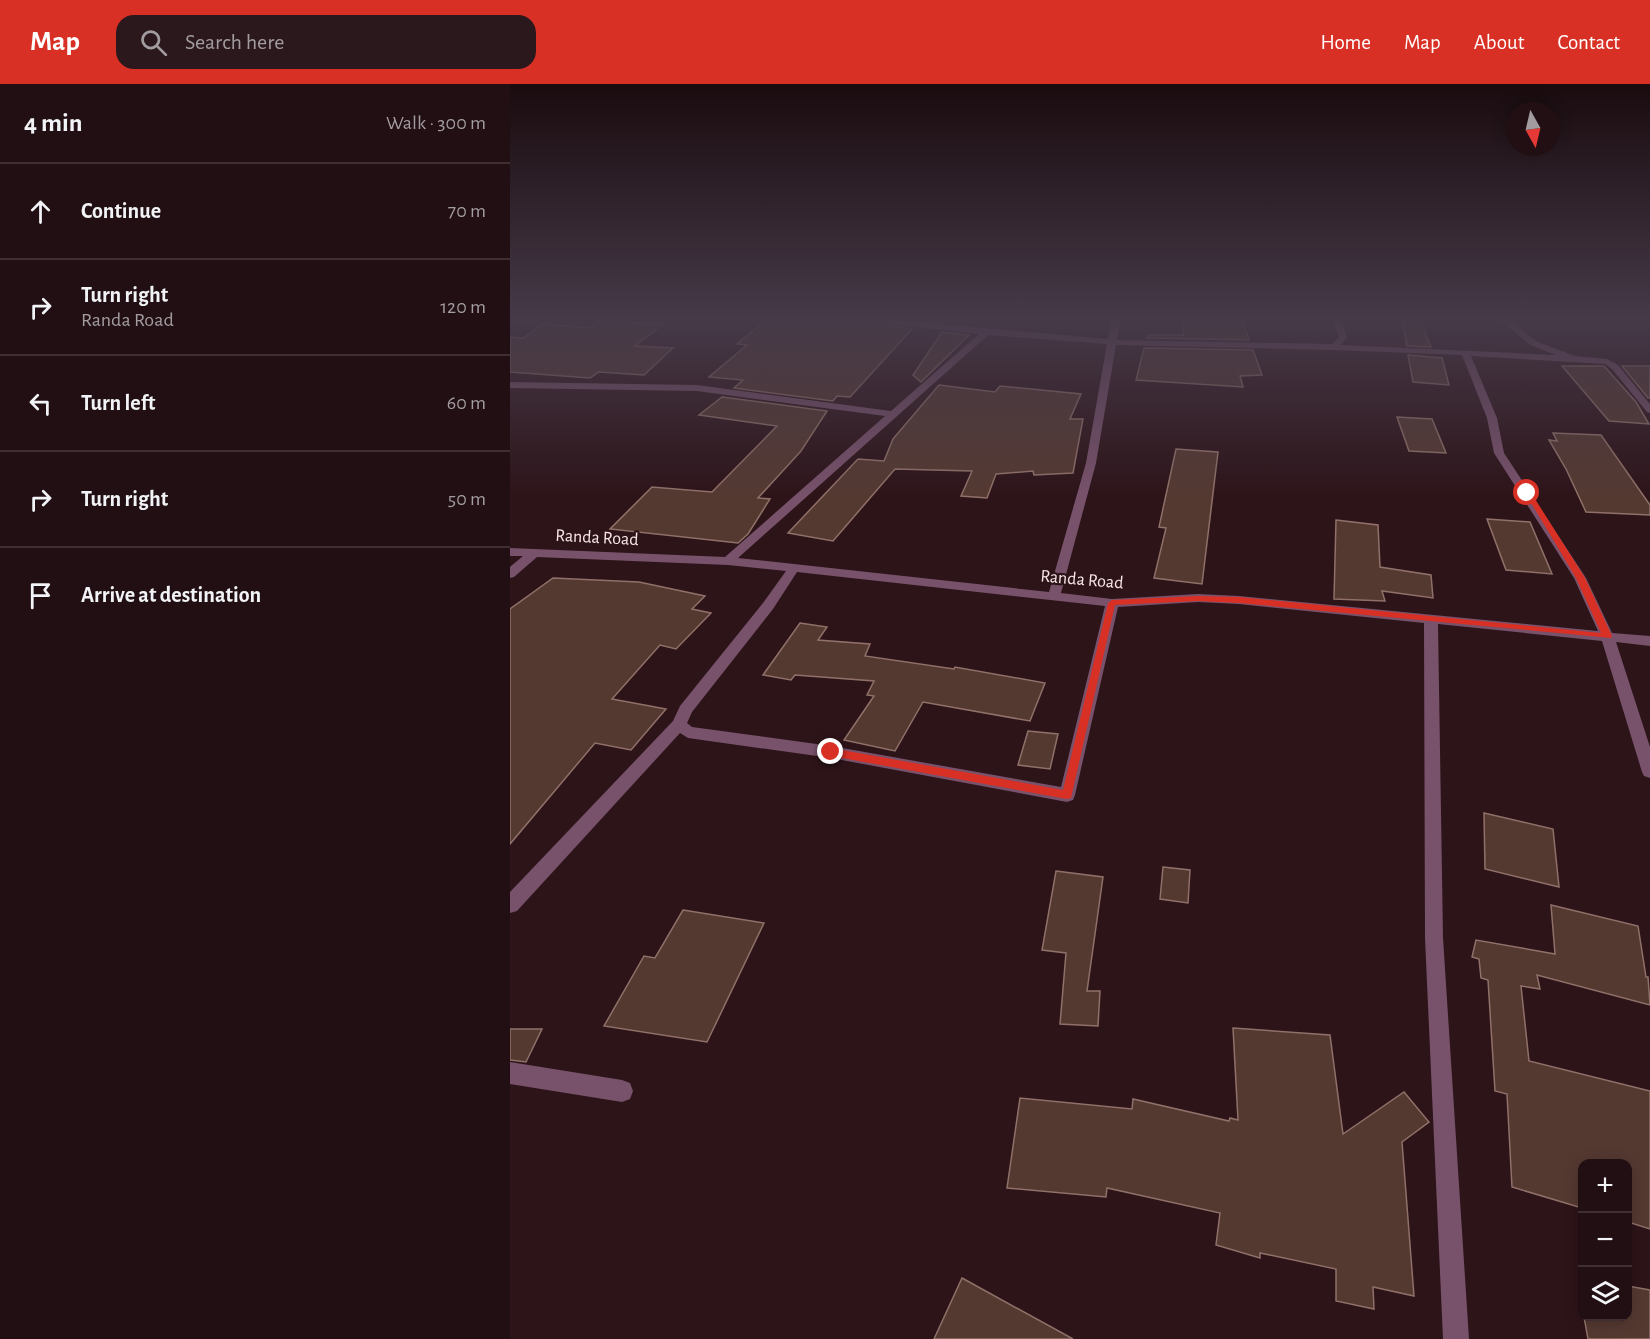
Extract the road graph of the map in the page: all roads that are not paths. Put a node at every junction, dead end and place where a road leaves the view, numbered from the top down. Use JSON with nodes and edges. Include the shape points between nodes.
{"nodes":[{"id":1,"x":936,"y":379,"type":"edge"},
{"id":2,"x":1104,"y":379,"type":"edge"},
{"id":3,"x":1476,"y":379,"type":"edge"},
{"id":4,"x":1624,"y":379,"type":"edge"},
{"id":5,"x":510,"y":385,"type":"edge"},
{"id":6,"x":1650,"y":410,"type":"edge"},
{"id":7,"x":892,"y":414,"type":"junction"},
{"id":8,"x":510,"y":552,"type":"edge"},
{"id":9,"x":535,"y":552,"type":"junction"},
{"id":10,"x":728,"y":561,"type":"junction"},
{"id":11,"x":795,"y":567,"type":"junction"},
{"id":12,"x":510,"y":574,"type":"edge"},
{"id":13,"x":1054,"y":596,"type":"junction"},
{"id":14,"x":1112,"y":603,"type":"junction"},
{"id":15,"x":1431,"y":619,"type":"junction"},
{"id":16,"x":1607,"y":636,"type":"junction"},
{"id":17,"x":1650,"y":641,"type":"edge"},
{"id":18,"x":679,"y":724,"type":"junction"},
{"id":19,"x":1650,"y":772,"type":"edge"},
{"id":20,"x":510,"y":905,"type":"edge"},
{"id":21,"x":510,"y":1073,"type":"edge"},
{"id":22,"x":622,"y":1091,"type":"dead end"},
{"id":23,"x":1456,"y":1339,"type":"edge"}],
"edges":[{"from":1,"to":7,"type":"street"},
{"from":2,"to":13,"type":"street","via":[[1091,463]]},
{"from":3,"to":16,"type":"street","via":[[1492,418],[1499,453],[1580,578]]},
{"from":4,"to":6,"type":"street"},
{"from":5,"to":7,"type":"street","via":[[697,388]]},
{"from":7,"to":10,"type":"street"},
{"from":8,"to":9,"type":"street","name":"Randa Road"},
{"from":9,"to":10,"type":"street","name":"Randa Road"},
{"from":9,"to":12,"type":"street"},
{"from":10,"to":11,"type":"street","name":"Randa Road"},
{"from":11,"to":13,"type":"street","name":"Randa Road"},
{"from":11,"to":18,"type":"street"},
{"from":13,"to":14,"type":"street","name":"Randa Road"},
{"from":14,"to":15,"type":"street","name":"Randa Road","via":[[1239,600]]},
{"from":14,"to":18,"type":"street","via":[[1067,795],[831,752],[688,732]]},
{"from":15,"to":16,"type":"street","name":"Randa Road"},
{"from":15,"to":23,"type":"street","via":[[1434,938]]},
{"from":16,"to":17,"type":"street","name":"Randa Road"},
{"from":16,"to":19,"type":"street"},
{"from":18,"to":20,"type":"street"},
{"from":21,"to":22,"type":"street"}]}
